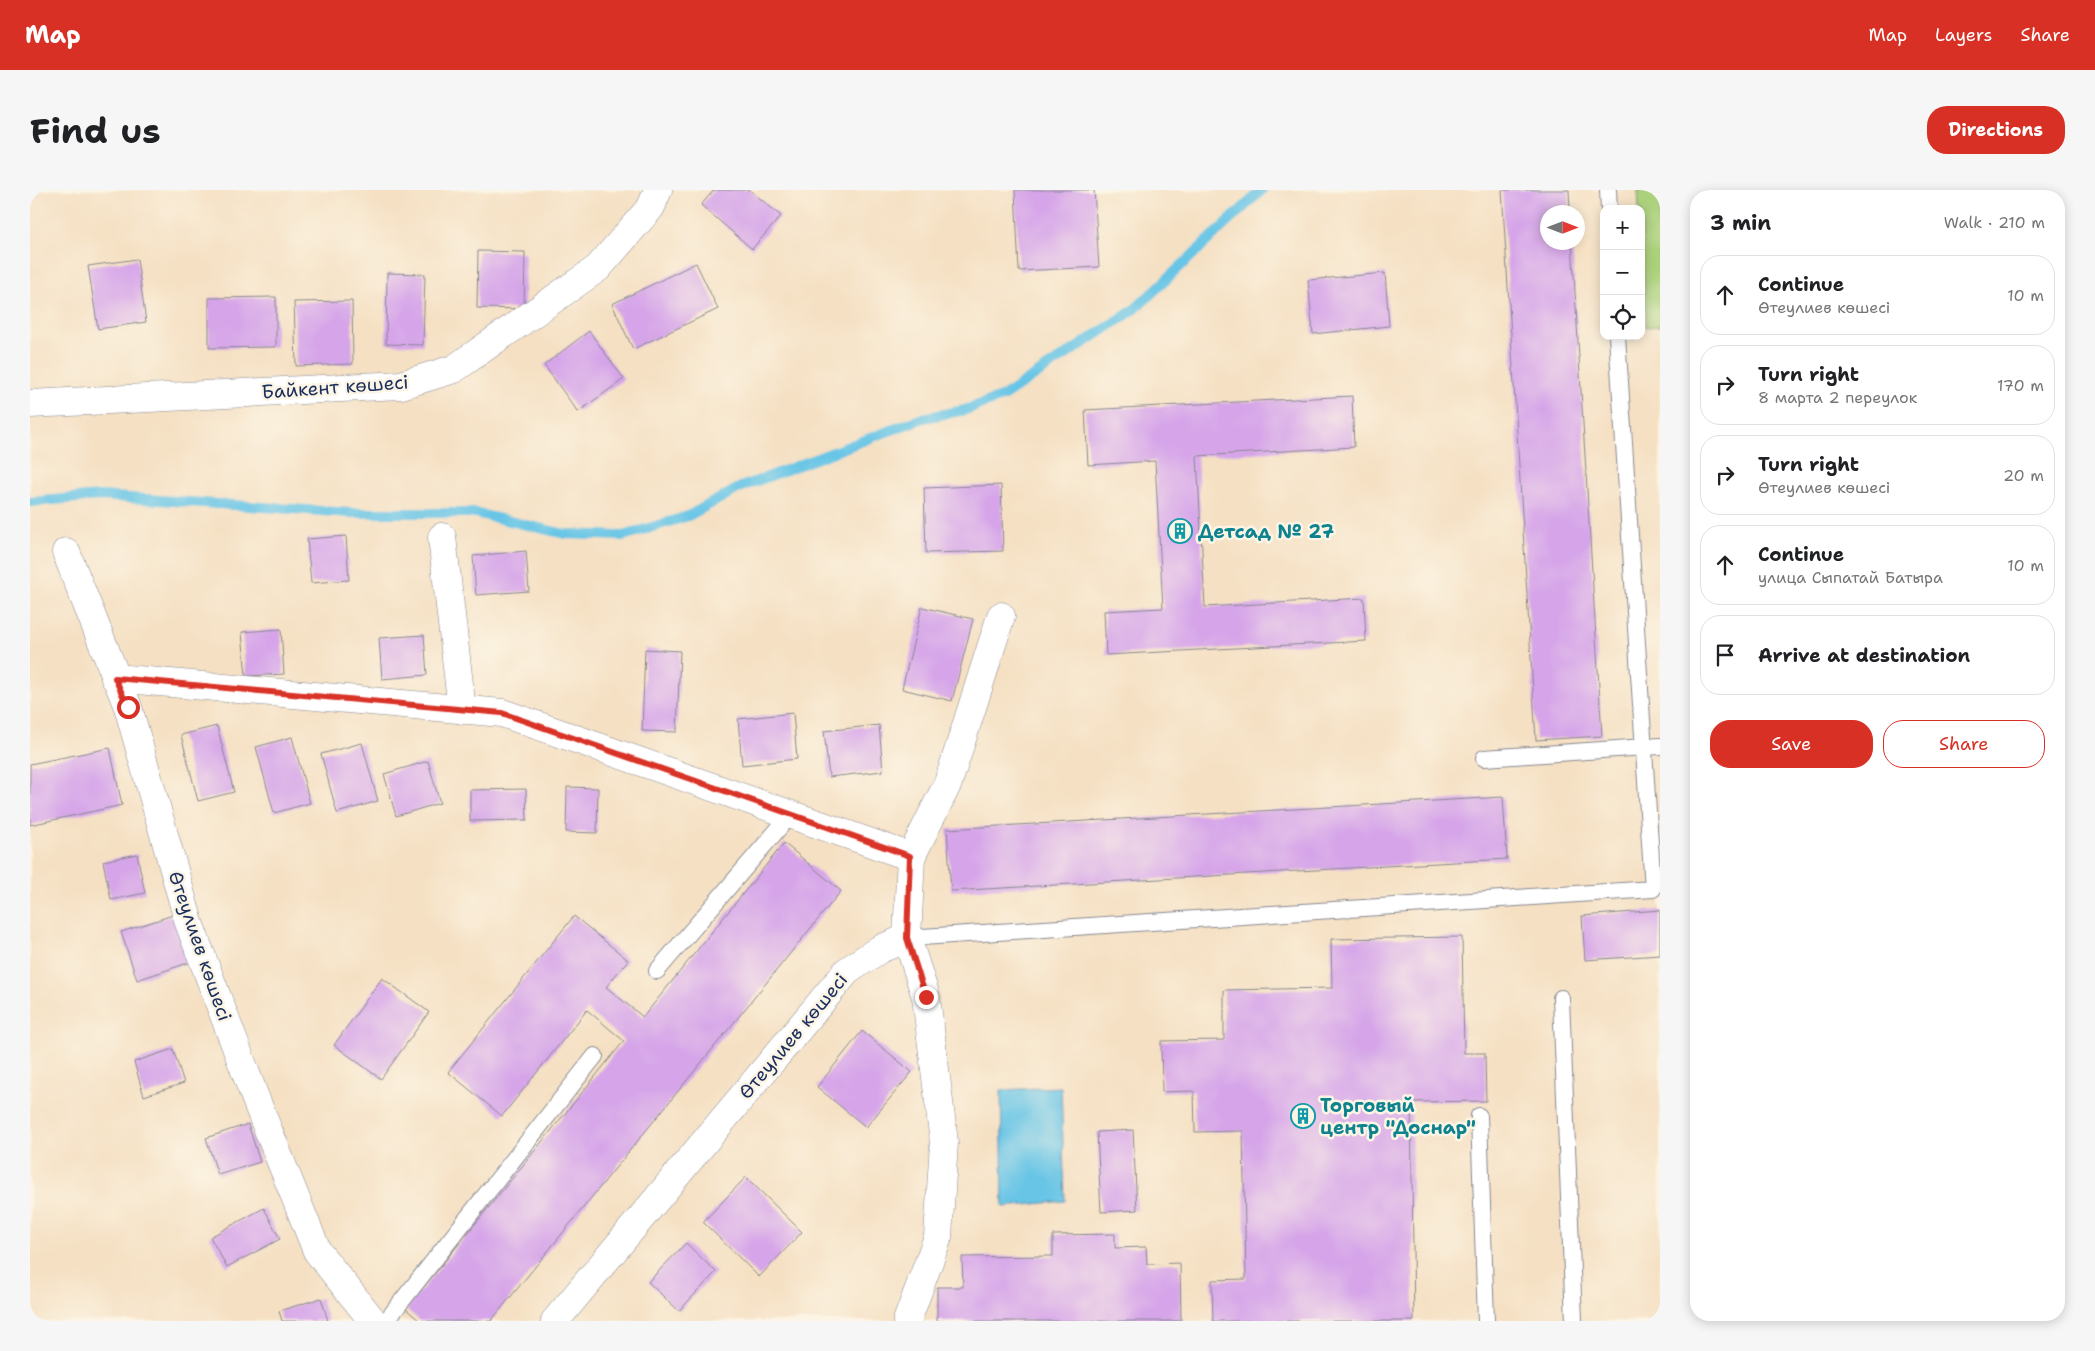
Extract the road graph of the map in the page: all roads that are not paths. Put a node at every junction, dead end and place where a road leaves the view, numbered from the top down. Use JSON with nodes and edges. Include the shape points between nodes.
{"nodes":[{"id":1,"x":658,"y":190,"type":"edge"},
{"id":2,"x":1608,"y":190,"type":"edge"},
{"id":3,"x":1609,"y":205,"type":"edge"},
{"id":4,"x":1617,"y":340,"type":"edge"},
{"id":5,"x":30,"y":404,"type":"edge"},
{"id":6,"x":442,"y":537,"type":"dead end"},
{"id":7,"x":66,"y":552,"type":"dead end"},
{"id":8,"x":1001,"y":616,"type":"dead end"},
{"id":9,"x":115,"y":678,"type":"junction"},
{"id":10,"x":462,"y":710,"type":"junction"},
{"id":11,"x":1652,"y":747,"type":"edge"},
{"id":12,"x":1484,"y":758,"type":"dead end"},
{"id":13,"x":791,"y":814,"type":"junction"},
{"id":14,"x":910,"y":856,"type":"junction"},
{"id":15,"x":907,"y":938,"type":"junction"},
{"id":16,"x":657,"y":970,"type":"dead end"},
{"id":17,"x":1561,"y":998,"type":"dead end"},
{"id":18,"x":595,"y":1056,"type":"dead end"},
{"id":19,"x":1479,"y":1116,"type":"dead end"},
{"id":20,"x":373,"y":1321,"type":"edge"},
{"id":21,"x":386,"y":1321,"type":"edge"},
{"id":22,"x":555,"y":1321,"type":"edge"},
{"id":23,"x":907,"y":1321,"type":"edge"},
{"id":24,"x":1486,"y":1321,"type":"edge"},
{"id":25,"x":1574,"y":1321,"type":"edge"}],
"edges":[{"from":1,"to":5,"type":"street","name":"Байкент көшесі","via":[[650,207],[598,268],[454,369],[402,386]]},
{"from":2,"to":3,"type":"lane"},
{"from":4,"to":11,"type":"lane"},
{"from":6,"to":10,"type":"street"},
{"from":7,"to":9,"type":"street","name":"Өтеулиев көшесі"},
{"from":8,"to":14,"type":"street","via":[[948,783]]},
{"from":9,"to":10,"type":"street"},
{"from":9,"to":20,"type":"street","name":"Өтеулиев көшесі","via":[[128,707],[189,923],[258,1105],[317,1251]]},
{"from":10,"to":13,"type":"street","via":[[502,713]]},
{"from":11,"to":12,"type":"lane"},
{"from":11,"to":15,"type":"lane","via":[[1653,889]]},
{"from":13,"to":14,"type":"street"},
{"from":13,"to":16,"type":"lane"},
{"from":14,"to":15,"type":"street"},
{"from":15,"to":22,"type":"street","name":"Өтеулиев көшесі","via":[[847,970]]},
{"from":15,"to":23,"type":"street","via":[[926,997],[944,1142],[938,1237]]},
{"from":17,"to":25,"type":"lane"},
{"from":18,"to":21,"type":"lane"},
{"from":19,"to":24,"type":"lane"}]}
